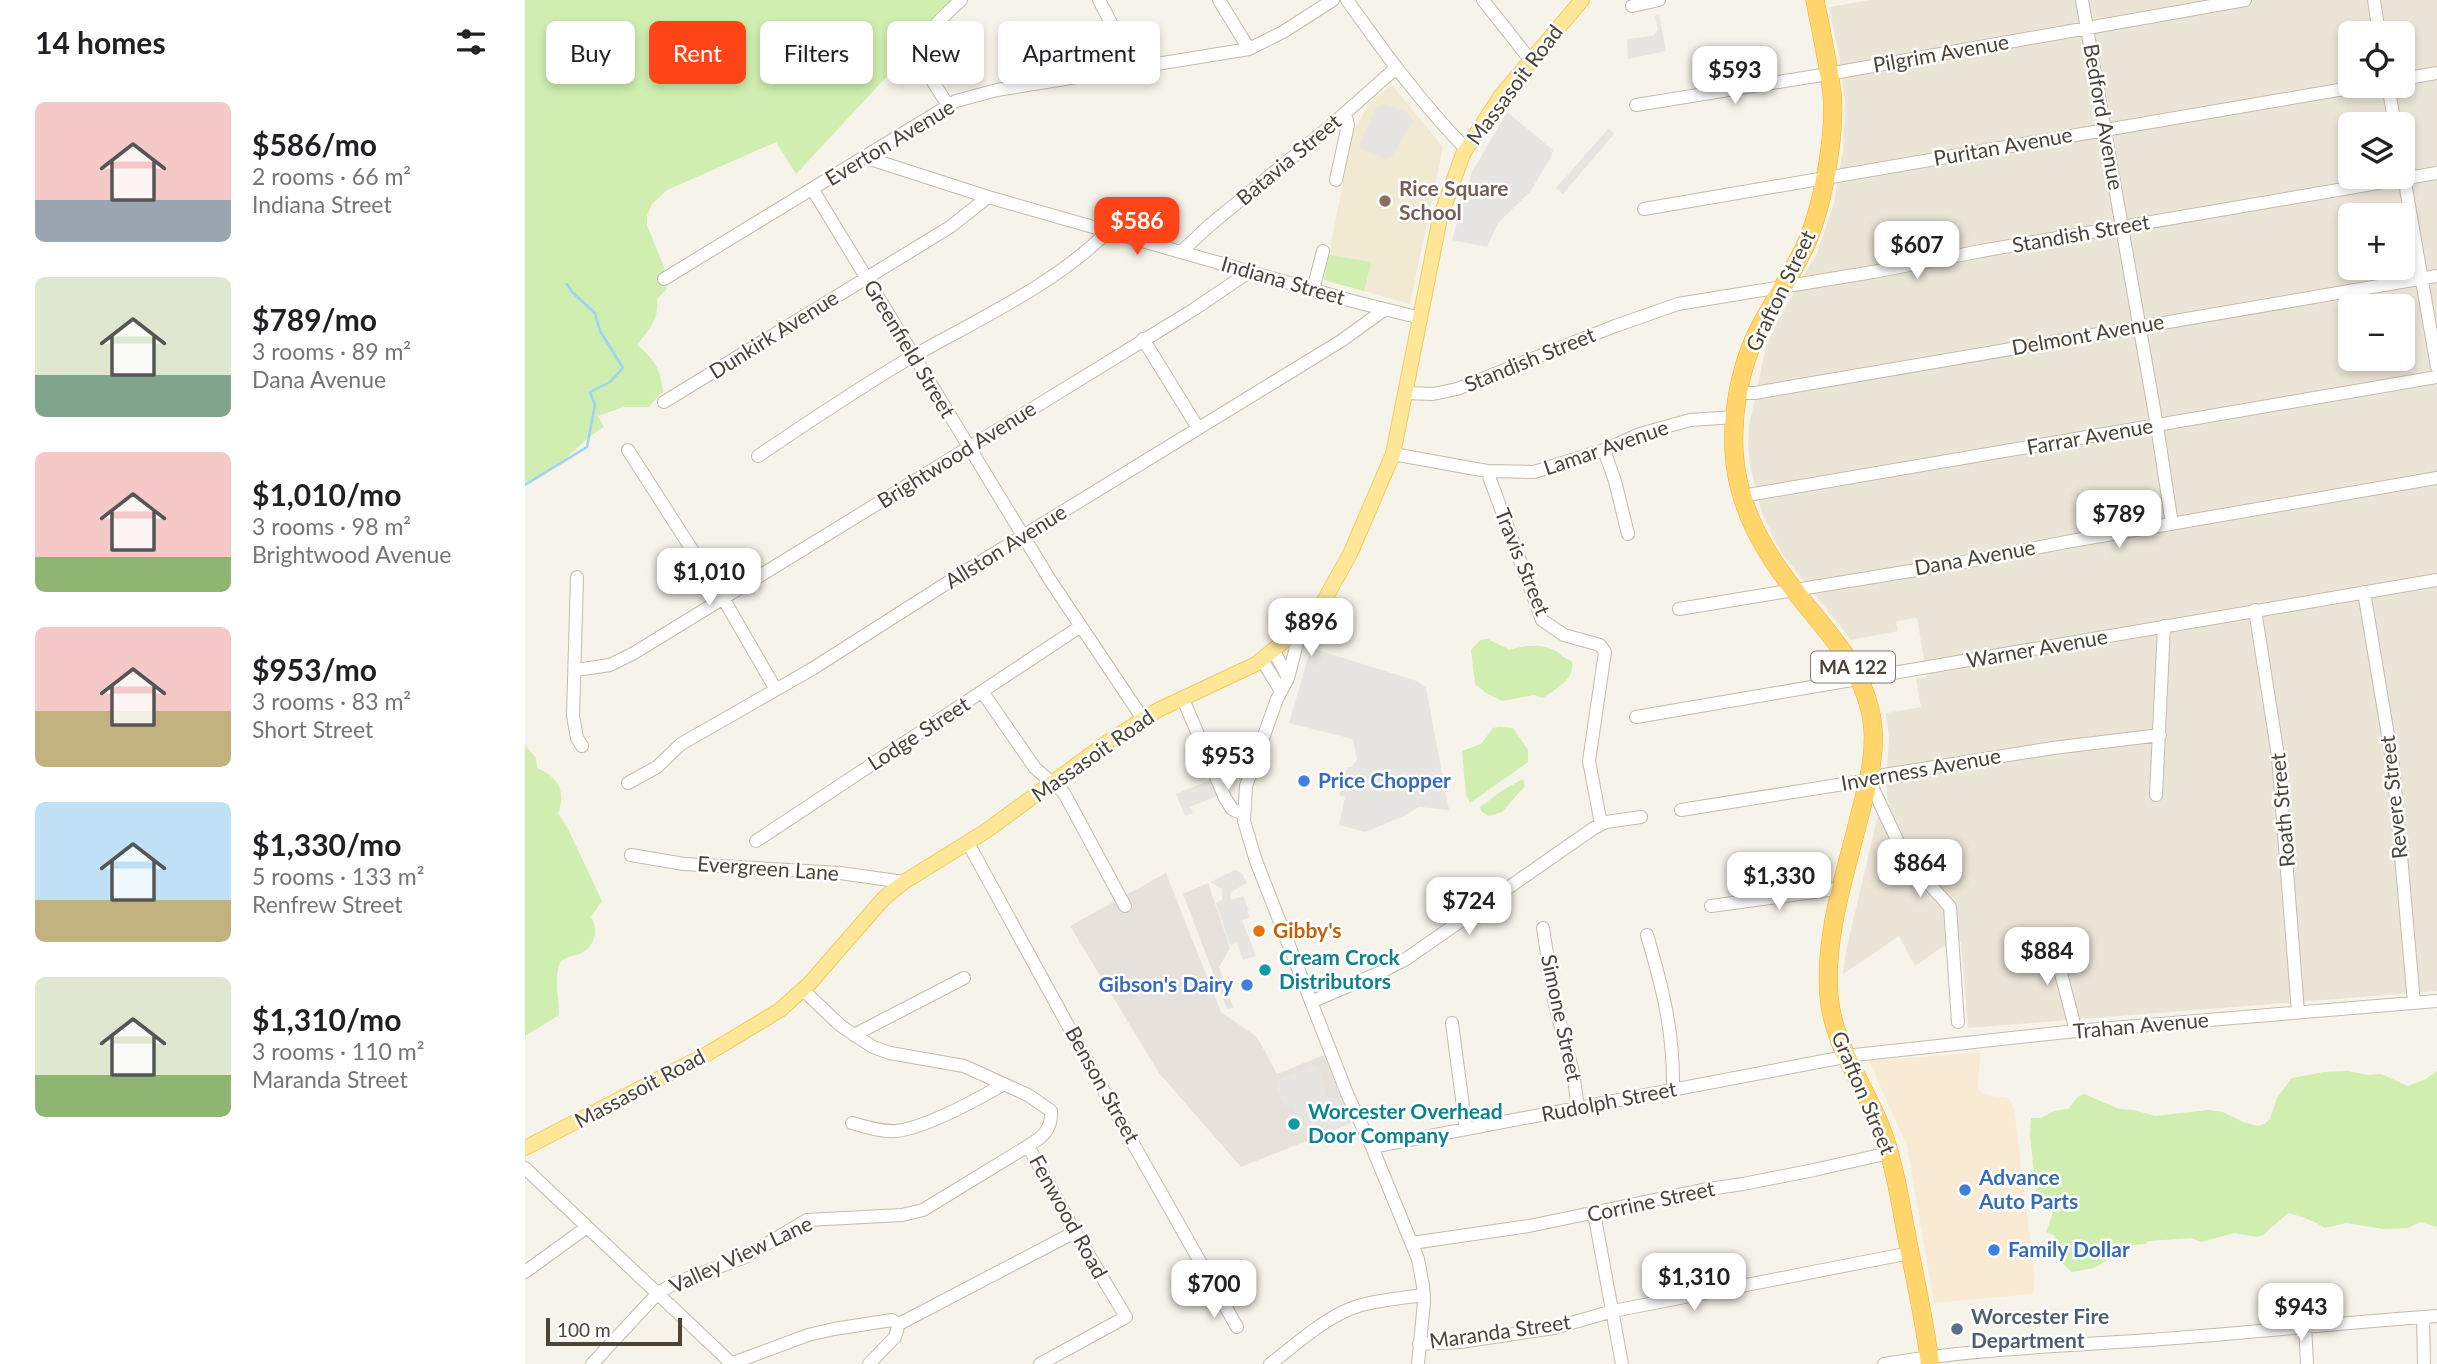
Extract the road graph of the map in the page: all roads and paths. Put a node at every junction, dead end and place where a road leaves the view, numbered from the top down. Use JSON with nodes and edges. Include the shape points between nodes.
{"nodes":[{"id":1,"x":961,"y":0,"type":"edge"},
{"id":2,"x":1099,"y":0,"type":"edge"},
{"id":3,"x":1219,"y":0,"type":"edge"},
{"id":4,"x":1333,"y":0,"type":"edge"},
{"id":5,"x":1347,"y":0,"type":"edge"},
{"id":6,"x":1483,"y":0,"type":"edge"},
{"id":7,"x":1582,"y":0,"type":"edge"},
{"id":8,"x":1659,"y":0,"type":"edge"},
{"id":9,"x":1815,"y":0,"type":"edge"},
{"id":10,"x":2082,"y":0,"type":"edge"},
{"id":11,"x":2245,"y":0,"type":"edge"},
{"id":12,"x":2374,"y":0,"type":"edge"},
{"id":13,"x":1632,"y":6,"type":"dead end"},
{"id":14,"x":1110,"y":21,"type":"edge"},
{"id":15,"x":2377,"y":21,"type":"edge"},
{"id":16,"x":2088,"y":28,"type":"junction"},
{"id":17,"x":1249,"y":49,"type":"junction"},
{"id":18,"x":1531,"y":61,"type":"junction"},
{"id":19,"x":1160,"y":65,"type":"edge"},
{"id":20,"x":1396,"y":68,"type":"junction"},
{"id":21,"x":2437,"y":73,"type":"edge"},
{"id":22,"x":1828,"y":74,"type":"junction"},
{"id":23,"x":2415,"y":77,"type":"edge"},
{"id":24,"x":1036,"y":84,"type":"edge"},
{"id":25,"x":2338,"y":90,"type":"edge"},
{"id":26,"x":947,"y":105,"type":"junction"},
{"id":27,"x":1636,"y":105,"type":"dead end"},
{"id":28,"x":1345,"y":113,"type":"junction"},
{"id":29,"x":2104,"y":129,"type":"junction"},
{"id":30,"x":1466,"y":149,"type":"junction"},
{"id":31,"x":864,"y":157,"type":"junction"},
{"id":32,"x":2437,"y":173,"type":"edge"},
{"id":33,"x":2415,"y":174,"type":"edge"},
{"id":34,"x":1825,"y":177,"type":"junction"},
{"id":35,"x":1336,"y":180,"type":"dead end"},
{"id":36,"x":2338,"y":187,"type":"edge"},
{"id":37,"x":2405,"y":189,"type":"edge"},
{"id":38,"x":813,"y":190,"type":"junction"},
{"id":39,"x":988,"y":197,"type":"junction"},
{"id":40,"x":1644,"y":209,"type":"dead end"},
{"id":41,"x":2122,"y":227,"type":"junction"},
{"id":42,"x":1108,"y":231,"type":"junction"},
{"id":43,"x":1323,"y":251,"type":"dead end"},
{"id":44,"x":1181,"y":252,"type":"junction"},
{"id":45,"x":1249,"y":272,"type":"junction"},
{"id":46,"x":2437,"y":276,"type":"edge"},
{"id":47,"x":866,"y":278,"type":"junction"},
{"id":48,"x":2421,"y":278,"type":"junction"},
{"id":49,"x":664,"y":279,"type":"dead end"},
{"id":50,"x":1783,"y":285,"type":"junction"},
{"id":51,"x":1313,"y":290,"type":"junction"},
{"id":52,"x":1384,"y":310,"type":"junction"},
{"id":53,"x":1421,"y":318,"type":"junction"},
{"id":54,"x":2139,"y":326,"type":"junction"},
{"id":55,"x":1143,"y":339,"type":"junction"},
{"id":56,"x":913,"y":356,"type":"junction"},
{"id":57,"x":2437,"y":367,"type":"edge"},
{"id":58,"x":2437,"y":377,"type":"edge"},
{"id":59,"x":1406,"y":393,"type":"junction"},
{"id":60,"x":1739,"y":393,"type":"junction"},
{"id":61,"x":664,"y":402,"type":"dead end"},
{"id":62,"x":1735,"y":417,"type":"junction"},
{"id":63,"x":2157,"y":426,"type":"junction"},
{"id":64,"x":1198,"y":428,"type":"junction"},
{"id":65,"x":969,"y":447,"type":"junction"},
{"id":66,"x":628,"y":450,"type":"dead end"},
{"id":67,"x":1604,"y":450,"type":"junction"},
{"id":68,"x":1393,"y":454,"type":"junction"},
{"id":69,"x":758,"y":456,"type":"dead end"},
{"id":70,"x":1487,"y":471,"type":"junction"},
{"id":71,"x":2437,"y":478,"type":"edge"},
{"id":72,"x":1742,"y":496,"type":"junction"},
{"id":73,"x":2172,"y":524,"type":"junction"},
{"id":74,"x":1628,"y":534,"type":"dead end"},
{"id":75,"x":1024,"y":535,"type":"junction"},
{"id":76,"x":577,"y":577,"type":"dead end"},
{"id":77,"x":2437,"y":580,"type":"edge"},
{"id":78,"x":1795,"y":591,"type":"junction"},
{"id":79,"x":2364,"y":592,"type":"junction"},
{"id":80,"x":723,"y":598,"type":"junction"},
{"id":81,"x":1679,"y":609,"type":"dead end"},
{"id":82,"x":2255,"y":610,"type":"junction"},
{"id":83,"x":1081,"y":626,"type":"junction"},
{"id":84,"x":2164,"y":626,"type":"junction"},
{"id":85,"x":1301,"y":628,"type":"junction"},
{"id":86,"x":1268,"y":656,"type":"junction"},
{"id":87,"x":576,"y":670,"type":"junction"},
{"id":88,"x":1288,"y":678,"type":"junction"},
{"id":89,"x":1860,"y":680,"type":"junction"},
{"id":90,"x":775,"y":688,"type":"junction"},
{"id":91,"x":1281,"y":691,"type":"junction"},
{"id":92,"x":983,"y":693,"type":"junction"},
{"id":93,"x":1183,"y":699,"type":"junction"},
{"id":94,"x":1636,"y":717,"type":"dead end"},
{"id":95,"x":1143,"y":719,"type":"junction"},
{"id":96,"x":2160,"y":735,"type":"junction"},
{"id":97,"x":582,"y":746,"type":"dead end"},
{"id":98,"x":1868,"y":780,"type":"junction"},
{"id":99,"x":628,"y":783,"type":"dead end"},
{"id":100,"x":1052,"y":783,"type":"junction"},
{"id":101,"x":2156,"y":795,"type":"dead end"},
{"id":102,"x":1681,"y":810,"type":"dead end"},
{"id":103,"x":1243,"y":814,"type":"junction"},
{"id":104,"x":1641,"y":817,"type":"dead end"},
{"id":105,"x":1601,"y":824,"type":"junction"},
{"id":106,"x":756,"y":841,"type":"dead end"},
{"id":107,"x":968,"y":843,"type":"junction"},
{"id":108,"x":631,"y":855,"type":"dead end"},
{"id":109,"x":904,"y":881,"type":"junction"},
{"id":110,"x":1843,"y":888,"type":"junction"},
{"id":111,"x":1125,"y":906,"type":"dead end"},
{"id":112,"x":1711,"y":906,"type":"dead end"},
{"id":113,"x":1543,"y":928,"type":"dead end"},
{"id":114,"x":1647,"y":935,"type":"dead end"},
{"id":115,"x":2051,"y":935,"type":"dead end"},
{"id":116,"x":964,"y":978,"type":"dead end"},
{"id":117,"x":803,"y":990,"type":"junction"},
{"id":118,"x":2437,"y":1001,"type":"edge"},
{"id":119,"x":1311,"y":1002,"type":"junction"},
{"id":120,"x":2414,"y":1003,"type":"junction"},
{"id":121,"x":2298,"y":1012,"type":"junction"},
{"id":122,"x":1958,"y":1022,"type":"dead end"},
{"id":123,"x":1452,"y":1023,"type":"dead end"},
{"id":124,"x":2076,"y":1031,"type":"junction"},
{"id":125,"x":854,"y":1035,"type":"junction"},
{"id":126,"x":1846,"y":1056,"type":"junction"},
{"id":127,"x":1004,"y":1084,"type":"junction"},
{"id":128,"x":1673,"y":1090,"type":"junction"},
{"id":129,"x":1578,"y":1108,"type":"junction"},
{"id":130,"x":852,"y":1123,"type":"dead end"},
{"id":131,"x":1466,"y":1129,"type":"junction"},
{"id":132,"x":1028,"y":1146,"type":"junction"},
{"id":133,"x":1372,"y":1147,"type":"junction"},
{"id":134,"x":525,"y":1148,"type":"edge"},
{"id":135,"x":1889,"y":1153,"type":"junction"},
{"id":136,"x":525,"y":1168,"type":"edge"},
{"id":137,"x":1594,"y":1213,"type":"junction"},
{"id":138,"x":587,"y":1227,"type":"junction"},
{"id":139,"x":1075,"y":1232,"type":"junction"},
{"id":140,"x":1412,"y":1242,"type":"junction"},
{"id":141,"x":1910,"y":1253,"type":"junction"},
{"id":142,"x":525,"y":1272,"type":"edge"},
{"id":143,"x":658,"y":1293,"type":"junction"},
{"id":144,"x":1424,"y":1295,"type":"junction"},
{"id":145,"x":1613,"y":1311,"type":"junction"},
{"id":146,"x":2437,"y":1316,"type":"edge"},
{"id":147,"x":2423,"y":1317,"type":"junction"},
{"id":148,"x":899,"y":1324,"type":"junction"},
{"id":149,"x":2305,"y":1325,"type":"junction"},
{"id":150,"x":1237,"y":1327,"type":"dead end"},
{"id":151,"x":1419,"y":1344,"type":"junction"},
{"id":152,"x":1929,"y":1360,"type":"edge"},
{"id":153,"x":731,"y":1363,"type":"edge"},
{"id":154,"x":592,"y":1364,"type":"edge"},
{"id":155,"x":869,"y":1364,"type":"edge"},
{"id":156,"x":1040,"y":1364,"type":"edge"},
{"id":157,"x":1270,"y":1364,"type":"edge"},
{"id":158,"x":1417,"y":1364,"type":"edge"},
{"id":159,"x":1622,"y":1364,"type":"edge"},
{"id":160,"x":1885,"y":1364,"type":"edge"},
{"id":161,"x":2307,"y":1364,"type":"edge"},
{"id":162,"x":2424,"y":1364,"type":"edge"}],
"edges":[{"from":1,"to":26,"type":"street","via":[[931,30],[922,50],[924,67]]},
{"from":2,"to":14,"type":"street"},
{"from":3,"to":17,"type":"street"},
{"from":4,"to":17,"type":"street","name":"Everton Avenue"},
{"from":5,"to":20,"type":"street"},
{"from":6,"to":18,"type":"street"},
{"from":7,"to":18,"type":"main road","name":"Massasoit Road"},
{"from":8,"to":13,"type":"street"},
{"from":9,"to":22,"type":"highway","name":"Grafton Street","number":"MA 122"},
{"from":10,"to":16,"type":"street","name":"Bedford Avenue"},
{"from":11,"to":16,"type":"street","name":"Pilgrim Avenue"},
{"from":12,"to":15,"type":"street"},
{"from":16,"to":22,"type":"street","name":"Pilgrim Avenue"},
{"from":16,"to":29,"type":"street","name":"Bedford Avenue"},
{"from":17,"to":19,"type":"street","name":"Everton Avenue"},
{"from":18,"to":30,"type":"main road","name":"Massasoit Road","via":[[1500,97]]},
{"from":20,"to":28,"type":"street","name":"Batavia Street"},
{"from":20,"to":30,"type":"street"},
{"from":21,"to":23,"type":"street"},
{"from":22,"to":27,"type":"street","name":"Pilgrim Avenue"},
{"from":22,"to":34,"type":"highway","name":"Grafton Street","number":"MA 122","via":[[1832,116]]},
{"from":24,"to":26,"type":"street","name":"Everton Avenue"},
{"from":25,"to":29,"type":"street","name":"Puritan Avenue"},
{"from":26,"to":31,"type":"street","name":"Everton Avenue"},
{"from":28,"to":35,"type":"street","via":[[1348,125]]},
{"from":28,"to":44,"type":"street","name":"Batavia Street"},
{"from":29,"to":34,"type":"street","name":"Puritan Avenue"},
{"from":29,"to":41,"type":"street","name":"Bedford Avenue"},
{"from":30,"to":53,"type":"main road","name":"Massasoit Road","via":[[1440,218]]},
{"from":31,"to":38,"type":"street","name":"Everton Avenue"},
{"from":31,"to":39,"type":"street","name":"Indiana Street"},
{"from":32,"to":33,"type":"street","name":"Standish Street"},
{"from":34,"to":40,"type":"street","name":"Puritan Avenue"},
{"from":34,"to":50,"type":"highway","name":"Grafton Street","number":"MA 122","via":[[1811,232]]},
{"from":36,"to":41,"type":"street","name":"Standish Street"},
{"from":37,"to":48,"type":"street"},
{"from":38,"to":47,"type":"street","name":"Greenfield Street"},
{"from":38,"to":49,"type":"street","name":"Everton Avenue"},
{"from":39,"to":42,"type":"street","name":"Indiana Street"},
{"from":39,"to":47,"type":"street","name":"Dunkirk Avenue"},
{"from":41,"to":50,"type":"street","name":"Standish Street"},
{"from":41,"to":54,"type":"street","name":"Bedford Avenue"},
{"from":42,"to":44,"type":"street","name":"Indiana Street"},
{"from":42,"to":56,"type":"street","via":[[1067,266]]},
{"from":43,"to":51,"type":"street"},
{"from":44,"to":45,"type":"street","name":"Indiana Street"},
{"from":45,"to":51,"type":"street","name":"Indiana Street"},
{"from":45,"to":55,"type":"street","name":"Brightwood Avenue"},
{"from":46,"to":48,"type":"street","name":"Delmont Avenue"},
{"from":47,"to":56,"type":"street","name":"Greenfield Street"},
{"from":47,"to":61,"type":"street","name":"Dunkirk Avenue"},
{"from":48,"to":54,"type":"street","name":"Delmont Avenue"},
{"from":48,"to":57,"type":"street"},
{"from":50,"to":59,"type":"street","name":"Standish Street","via":[[1678,304],[1457,389]]},
{"from":50,"to":60,"type":"highway","name":"Grafton Street","number":"MA 122","via":[[1753,341]]},
{"from":51,"to":52,"type":"street","name":"Indiana Street"},
{"from":52,"to":53,"type":"street","name":"Indiana Street"},
{"from":52,"to":64,"type":"street","name":"Allston Avenue"},
{"from":53,"to":59,"type":"main road","name":"Massasoit Road"},
{"from":54,"to":60,"type":"street","name":"Delmont Avenue"},
{"from":54,"to":63,"type":"street","name":"Bedford Avenue"},
{"from":55,"to":64,"type":"street"},
{"from":55,"to":65,"type":"street","name":"Brightwood Avenue"},
{"from":56,"to":65,"type":"street","name":"Greenfield Street"},
{"from":56,"to":69,"type":"street"},
{"from":58,"to":63,"type":"street","name":"Farrar Avenue"},
{"from":59,"to":68,"type":"main road","name":"Massasoit Road"},
{"from":60,"to":62,"type":"highway","name":"Grafton Street","number":"MA 122"},
{"from":62,"to":67,"type":"street","name":"Lamar Avenue","via":[[1690,420]]},
{"from":62,"to":72,"type":"highway","name":"Grafton Street","number":"MA 122","via":[[1735,465]]},
{"from":63,"to":72,"type":"street","name":"Farrar Avenue"},
{"from":63,"to":73,"type":"street","name":"Bedford Avenue"},
{"from":64,"to":75,"type":"street","name":"Allston Avenue"},
{"from":65,"to":75,"type":"street","name":"Greenfield Street"},
{"from":65,"to":80,"type":"street","name":"Brightwood Avenue"},
{"from":66,"to":80,"type":"street"},
{"from":67,"to":70,"type":"street","name":"Lamar Avenue","via":[[1542,471]]},
{"from":67,"to":74,"type":"street"},
{"from":68,"to":70,"type":"street","name":"Lamar Avenue"},
{"from":68,"to":85,"type":"main road","name":"Massasoit Road","via":[[1343,566],[1323,603]]},
{"from":70,"to":105,"type":"street","name":"Travis Street","via":[[1542,620],[1564,635],[1600,645],[1605,652],[1589,761]]},
{"from":71,"to":73,"type":"street","name":"Dana Avenue"},
{"from":72,"to":78,"type":"highway","name":"Grafton Street","number":"MA 122","via":[[1763,547]]},
{"from":73,"to":78,"type":"street","name":"Dana Avenue"},
{"from":75,"to":83,"type":"street","name":"Greenfield Street"},
{"from":75,"to":90,"type":"street","name":"Allston Avenue"},
{"from":76,"to":87,"type":"street"},
{"from":77,"to":79,"type":"street","name":"Warner Avenue"},
{"from":78,"to":81,"type":"street","name":"Dana Avenue"},
{"from":78,"to":89,"type":"highway","name":"Grafton Street","number":"MA 122","via":[[1836,641]]},
{"from":79,"to":82,"type":"street","name":"Warner Avenue"},
{"from":79,"to":120,"type":"street","name":"Revere Street","via":[[2393,765]]},
{"from":80,"to":87,"type":"street","name":"Brightwood Avenue","via":[[621,661]]},
{"from":80,"to":90,"type":"street"},
{"from":82,"to":84,"type":"street","name":"Warner Avenue"},
{"from":82,"to":121,"type":"street","name":"Roath Street","via":[[2279,756]]},
{"from":83,"to":92,"type":"street","name":"Lodge Street"},
{"from":83,"to":95,"type":"street","name":"Greenfield Street"},
{"from":84,"to":89,"type":"street","name":"Warner Avenue"},
{"from":84,"to":96,"type":"street"},
{"from":85,"to":86,"type":"main road","name":"Massasoit Road"},
{"from":85,"to":88,"type":"street"},
{"from":86,"to":88,"type":"street"},
{"from":86,"to":91,"type":"street"},
{"from":86,"to":93,"type":"main road","name":"Massasoit Road"},
{"from":87,"to":97,"type":"street","via":[[573,716]]},
{"from":88,"to":91,"type":"street"},
{"from":89,"to":94,"type":"street","name":"Warner Avenue"},
{"from":89,"to":98,"type":"highway","name":"Grafton Street","number":"MA 122","via":[[1873,724]]},
{"from":90,"to":99,"type":"street","name":"Allston Avenue","via":[[681,744]]},
{"from":91,"to":103,"type":"street","via":[[1250,773]]},
{"from":92,"to":100,"type":"street","via":[[1035,768]]},
{"from":92,"to":106,"type":"street","name":"Lodge Street"},
{"from":93,"to":95,"type":"main road","name":"Massasoit Road"},
{"from":93,"to":103,"type":"street","via":[[1225,798]]},
{"from":95,"to":100,"type":"main road","name":"Massasoit Road"},
{"from":96,"to":98,"type":"street","name":"Inverness Avenue"},
{"from":96,"to":101,"type":"street"},
{"from":98,"to":102,"type":"street","name":"Inverness Avenue"},
{"from":98,"to":110,"type":"highway","name":"Grafton Street","number":"MA 122"},
{"from":98,"to":122,"type":"street","via":[[1905,857],[1950,908]]},
{"from":100,"to":107,"type":"main road","name":"Massasoit Road"},
{"from":100,"to":111,"type":"street","via":[[1064,793]]},
{"from":103,"to":119,"type":"street","via":[[1251,848]]},
{"from":104,"to":105,"type":"street"},
{"from":105,"to":119,"type":"street","via":[[1406,959]]},
{"from":107,"to":109,"type":"main road","name":"Massasoit Road"},
{"from":107,"to":150,"type":"street","name":"Benson Street"},
{"from":108,"to":109,"type":"street","name":"Evergreen Lane","via":[[684,864]]},
{"from":109,"to":117,"type":"main road","name":"Massasoit Road"},
{"from":110,"to":112,"type":"street"},
{"from":110,"to":126,"type":"highway","name":"Grafton Street","number":"MA 122","via":[[1831,940],[1828,985],[1831,1012]]},
{"from":113,"to":129,"type":"street","name":"Simone Street"},
{"from":114,"to":128,"type":"street","via":[[1670,1026]]},
{"from":115,"to":124,"type":"street"},
{"from":116,"to":125,"type":"street"},
{"from":117,"to":125,"type":"street","name":"Fenwood Road"},
{"from":117,"to":134,"type":"main road","name":"Massasoit Road","via":[[707,1054]]},
{"from":118,"to":120,"type":"street","name":"Trahan Avenue"},
{"from":119,"to":133,"type":"street"},
{"from":120,"to":121,"type":"street","name":"Trahan Avenue"},
{"from":121,"to":124,"type":"street","name":"Trahan Avenue"},
{"from":123,"to":131,"type":"street"},
{"from":124,"to":126,"type":"street","name":"Trahan Avenue"},
{"from":125,"to":127,"type":"street","name":"Fenwood Road","via":[[882,1051],[956,1064]]},
{"from":126,"to":128,"type":"street","name":"Rudolph Street"},
{"from":126,"to":135,"type":"highway","name":"Grafton Street","number":"MA 122"},
{"from":127,"to":130,"type":"street","via":[[906,1129],[881,1130]]},
{"from":127,"to":132,"type":"street","name":"Fenwood Road","via":[[1051,1111],[1046,1133]]},
{"from":128,"to":129,"type":"street","name":"Rudolph Street"},
{"from":129,"to":131,"type":"street","name":"Rudolph Street"},
{"from":131,"to":133,"type":"street","name":"Rudolph Street"},
{"from":132,"to":139,"type":"street","name":"Fenwood Road"},
{"from":132,"to":143,"type":"street","name":"Valley View Lane","via":[[923,1210],[902,1216],[807,1220],[743,1258]]},
{"from":133,"to":140,"type":"street"},
{"from":135,"to":137,"type":"street","name":"Corrine Street"},
{"from":135,"to":141,"type":"highway","name":"Grafton Street","number":"MA 122"},
{"from":136,"to":138,"type":"street"},
{"from":137,"to":140,"type":"street","name":"Corrine Street"},
{"from":137,"to":145,"type":"street"},
{"from":138,"to":142,"type":"street"},
{"from":138,"to":143,"type":"street"},
{"from":139,"to":148,"type":"street"},
{"from":139,"to":156,"type":"street","name":"Fenwood Road","via":[[1126,1317]]},
{"from":140,"to":144,"type":"street"},
{"from":141,"to":145,"type":"street","name":"Maranda Street"},
{"from":141,"to":152,"type":"highway","name":"Grafton Street","number":"MA 122"},
{"from":143,"to":153,"type":"street"},
{"from":143,"to":154,"type":"street","name":"Valley View Lane"},
{"from":144,"to":151,"type":"street"},
{"from":144,"to":157,"type":"street","via":[[1348,1310]]},
{"from":145,"to":151,"type":"street","name":"Maranda Street","via":[[1554,1328]]},
{"from":145,"to":159,"type":"street"},
{"from":146,"to":147,"type":"street"},
{"from":147,"to":149,"type":"street"},
{"from":147,"to":162,"type":"street"},
{"from":148,"to":153,"type":"street","via":[[892,1321],[808,1335]]},
{"from":148,"to":155,"type":"street","via":[[897,1334]]},
{"from":149,"to":152,"type":"street","via":[[2007,1348]]},
{"from":149,"to":161,"type":"street"},
{"from":151,"to":158,"type":"street"},
{"from":152,"to":160,"type":"street"}]}
